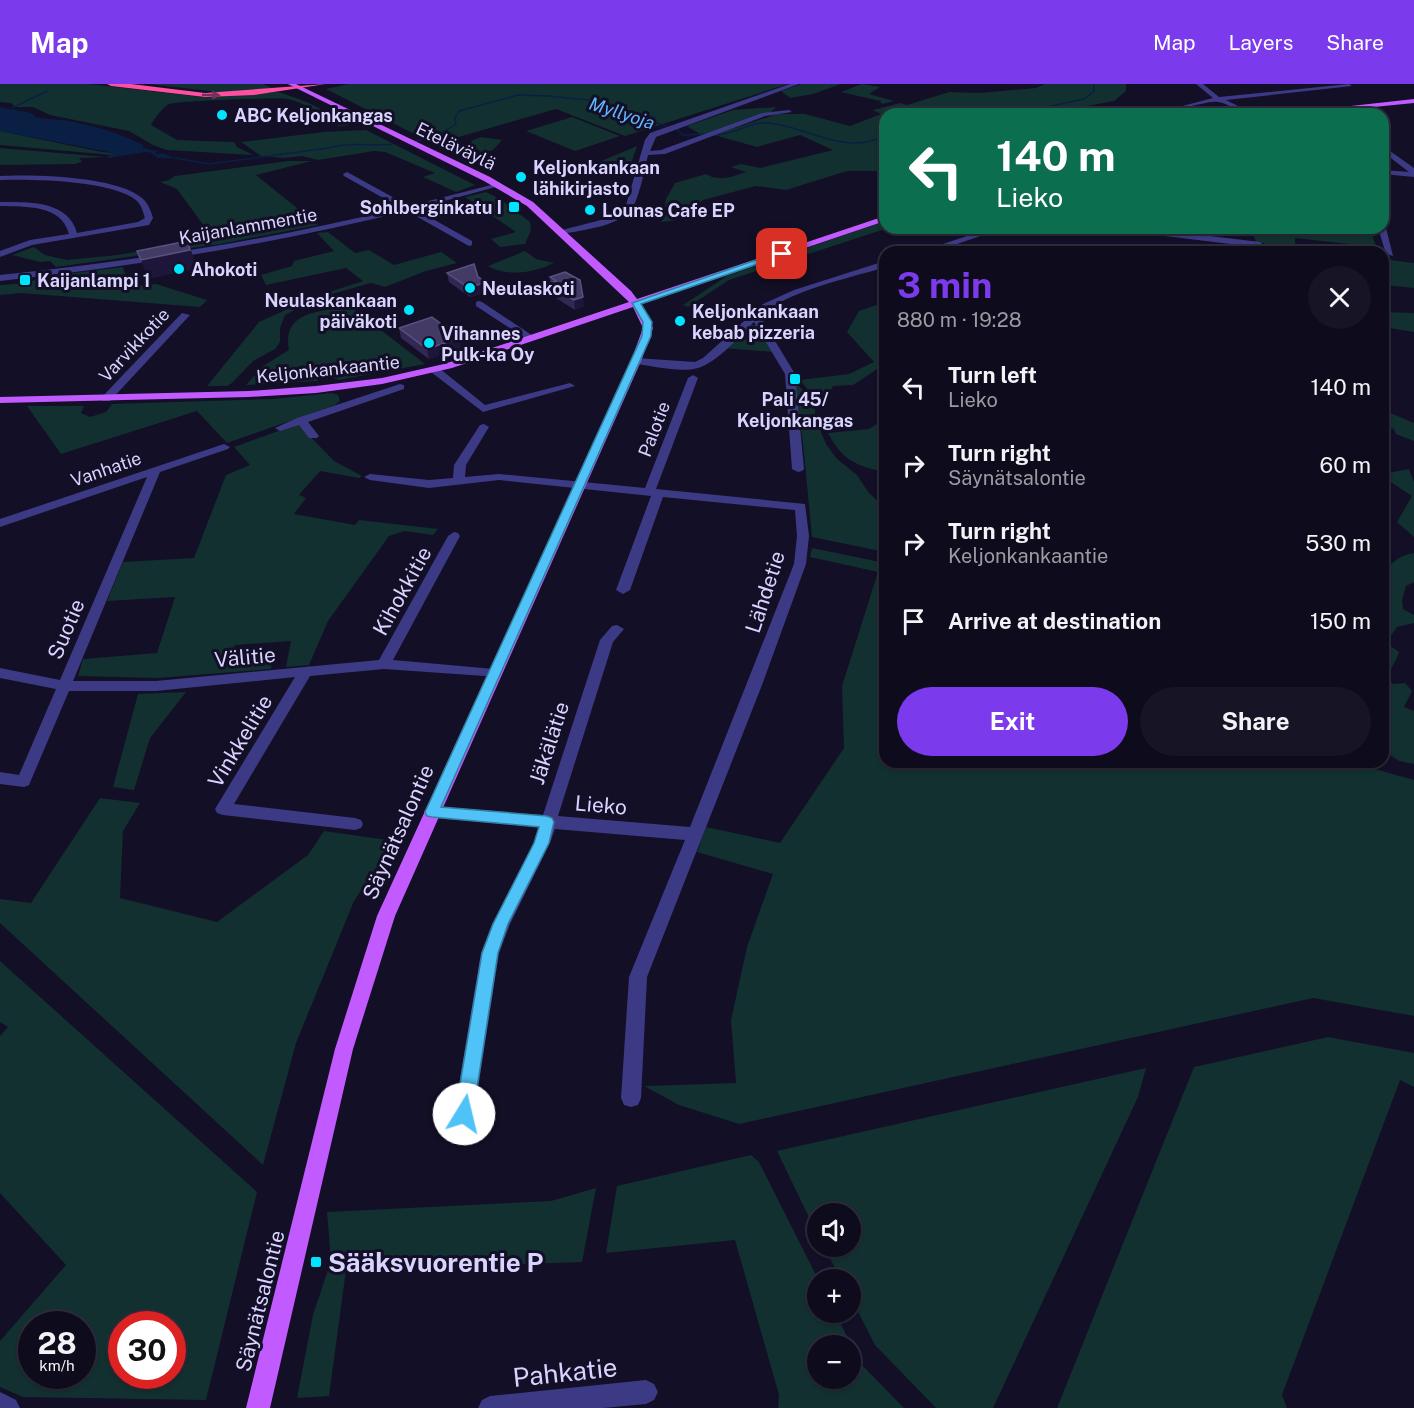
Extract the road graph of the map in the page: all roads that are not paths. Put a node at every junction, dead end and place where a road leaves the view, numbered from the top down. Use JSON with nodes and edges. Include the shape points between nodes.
{"nodes":[{"id":1,"x":111,"y":84,"type":"edge"},
{"id":2,"x":322,"y":84,"type":"edge"},
{"id":3,"x":796,"y":84,"type":"edge"},
{"id":4,"x":1199,"y":84,"type":"edge"},
{"id":5,"x":295,"y":85,"type":"edge"},
{"id":6,"x":1349,"y":86,"type":"dead end"},
{"id":7,"x":1218,"y":99,"type":"junction"},
{"id":8,"x":1414,"y":101,"type":"edge"},
{"id":9,"x":1180,"y":108,"type":"edge"},
{"id":10,"x":1238,"y":108,"type":"edge"},
{"id":11,"x":1343,"y":108,"type":"edge"},
{"id":12,"x":789,"y":112,"type":"dead end"},
{"id":13,"x":646,"y":153,"type":"junction"},
{"id":14,"x":1389,"y":153,"type":"edge"},
{"id":15,"x":1389,"y":172,"type":"edge"},
{"id":16,"x":347,"y":174,"type":"dead end"},
{"id":17,"x":1414,"y":174,"type":"edge"},
{"id":18,"x":0,"y":178,"type":"edge"},
{"id":19,"x":499,"y":185,"type":"junction"},
{"id":20,"x":0,"y":204,"type":"edge"},
{"id":21,"x":411,"y":209,"type":"junction"},
{"id":22,"x":879,"y":220,"type":"edge"},
{"id":23,"x":562,"y":231,"type":"junction"},
{"id":24,"x":980,"y":234,"type":"edge"},
{"id":25,"x":1165,"y":234,"type":"edge"},
{"id":26,"x":74,"y":235,"type":"junction"},
{"id":27,"x":469,"y":243,"type":"dead end"},
{"id":28,"x":948,"y":244,"type":"junction"},
{"id":29,"x":942,"y":246,"type":"edge"},
{"id":30,"x":955,"y":246,"type":"edge"},
{"id":31,"x":1246,"y":246,"type":"edge"},
{"id":32,"x":1389,"y":251,"type":"edge"},
{"id":33,"x":0,"y":254,"type":"edge"},
{"id":34,"x":1390,"y":254,"type":"dead end"},
{"id":35,"x":879,"y":266,"type":"edge"},
{"id":36,"x":0,"y":278,"type":"edge"},
{"id":37,"x":636,"y":303,"type":"junction"},
{"id":38,"x":479,"y":304,"type":"dead end"},
{"id":39,"x":186,"y":315,"type":"dead end"},
{"id":40,"x":755,"y":315,"type":"junction"},
{"id":41,"x":531,"y":338,"type":"junction"},
{"id":42,"x":636,"y":361,"type":"junction"},
{"id":43,"x":435,"y":370,"type":"junction"},
{"id":44,"x":693,"y":378,"type":"dead end"},
{"id":45,"x":570,"y":386,"type":"dead end"},
{"id":46,"x":399,"y":387,"type":"dead end"},
{"id":47,"x":347,"y":388,"type":"junction"},
{"id":48,"x":106,"y":399,"type":"junction"},
{"id":49,"x":0,"y":400,"type":"edge"},
{"id":50,"x":347,"y":404,"type":"junction"},
{"id":51,"x":301,"y":420,"type":"junction"},
{"id":52,"x":484,"y":427,"type":"dead end"},
{"id":53,"x":280,"y":428,"type":"dead end"},
{"id":54,"x":313,"y":436,"type":"dead end"},
{"id":55,"x":224,"y":447,"type":"dead end"},
{"id":56,"x":798,"y":469,"type":"dead end"},
{"id":57,"x":155,"y":471,"type":"junction"},
{"id":58,"x":370,"y":477,"type":"dead end"},
{"id":59,"x":459,"y":479,"type":"junction"},
{"id":60,"x":580,"y":485,"type":"junction"},
{"id":61,"x":653,"y":493,"type":"junction"},
{"id":62,"x":0,"y":524,"type":"edge"},
{"id":63,"x":454,"y":536,"type":"dead end"},
{"id":64,"x":623,"y":590,"type":"dead end"},
{"id":65,"x":617,"y":629,"type":"dead end"},
{"id":66,"x":384,"y":664,"type":"junction"},
{"id":67,"x":0,"y":673,"type":"edge"},
{"id":68,"x":304,"y":673,"type":"junction"},
{"id":69,"x":494,"y":674,"type":"junction"},
{"id":70,"x":64,"y":686,"type":"junction"},
{"id":71,"x":0,"y":778,"type":"edge"},
{"id":72,"x":432,"y":812,"type":"junction"},
{"id":73,"x":547,"y":822,"type":"junction"},
{"id":74,"x":355,"y":824,"type":"dead end"},
{"id":75,"x":694,"y":834,"type":"junction"},
{"id":76,"x":631,"y":1098,"type":"dead end"},
{"id":77,"x":464,"y":1114,"type":"dead end"},
{"id":78,"x":646,"y":1392,"type":"dead end"},
{"id":79,"x":0,"y":1404,"type":"edge"},
{"id":80,"x":8,"y":1408,"type":"edge"},
{"id":81,"x":258,"y":1408,"type":"edge"},
{"id":82,"x":490,"y":1408,"type":"edge"}],
"edges":[{"from":1,"to":5,"type":"highway","one_way":true,"via":[[205,95]]},
{"from":2,"to":5,"type":"highway"},
{"from":3,"to":13,"type":"street","via":[[653,135]]},
{"from":4,"to":7,"type":"street"},
{"from":5,"to":19,"type":"main road","name":"Eteläväylä"},
{"from":6,"to":7,"type":"street"},
{"from":7,"to":9,"type":"street"},
{"from":7,"to":10,"type":"street"},
{"from":8,"to":11,"type":"main road"},
{"from":12,"to":13,"type":"street","via":[[761,116],[662,152]]},
{"from":13,"to":23,"type":"street","via":[[626,211],[614,218]]},
{"from":14,"to":17,"type":"street"},
{"from":15,"to":17,"type":"street"},
{"from":16,"to":21,"type":"street"},
{"from":18,"to":26,"type":"street","via":[[65,180],[107,187],[130,194],[146,207],[146,223]]},
{"from":19,"to":21,"type":"street","name":"Kaijanlammentie"},
{"from":19,"to":23,"type":"main road","name":"Eteläväylä"},
{"from":20,"to":26,"type":"street","via":[[54,210],[68,219]]},
{"from":21,"to":27,"type":"street"},
{"from":21,"to":36,"type":"street","name":"Kaijanlammentie","via":[[201,252]]},
{"from":22,"to":37,"type":"main road","name":"Keljonkankaantie"},
{"from":23,"to":37,"type":"main road","name":"Eteläväylä"},
{"from":24,"to":28,"type":"street"},
{"from":25,"to":31,"type":"street"},
{"from":26,"to":33,"type":"street","via":[[30,243]]},
{"from":28,"to":29,"type":"street"},
{"from":28,"to":30,"type":"street"},
{"from":32,"to":34,"type":"street"},
{"from":35,"to":40,"type":"street","via":[[797,292]]},
{"from":37,"to":41,"type":"main road","name":"Keljonkankaantie"},
{"from":37,"to":42,"type":"main road","name":"Säynätsalontie","via":[[648,328]]},
{"from":38,"to":41,"type":"street"},
{"from":39,"to":48,"type":"street","name":"Varvikkotie"},
{"from":40,"to":42,"type":"street","via":[[697,365]]},
{"from":40,"to":56,"type":"street","via":[[790,374]]},
{"from":41,"to":43,"type":"main road","name":"Keljonkankaantie"},
{"from":42,"to":60,"type":"main road","name":"Säynätsalontie"},
{"from":43,"to":45,"type":"street","via":[[483,408]]},
{"from":43,"to":47,"type":"main road","name":"Keljonkankaantie"},
{"from":44,"to":61,"type":"street","name":"Palotie"},
{"from":46,"to":50,"type":"street"},
{"from":47,"to":48,"type":"main road","name":"Keljonkankaantie"},
{"from":47,"to":50,"type":"street"},
{"from":48,"to":49,"type":"main road","name":"Keljonkankaantie"},
{"from":50,"to":51,"type":"street"},
{"from":51,"to":53,"type":"street"},
{"from":51,"to":54,"type":"street"},
{"from":52,"to":59,"type":"street","via":[[460,465]]},
{"from":55,"to":57,"type":"street","name":"Vanhatie"},
{"from":57,"to":62,"type":"street","name":"Vanhatie"},
{"from":57,"to":70,"type":"street","name":"Suotie"},
{"from":58,"to":59,"type":"street","name":"Lähdetie","via":[[429,484]]},
{"from":59,"to":60,"type":"street","name":"Lähdetie","via":[[499,477]]},
{"from":60,"to":61,"type":"street","name":"Lähdetie"},
{"from":60,"to":69,"type":"main road","name":"Säynätsalontie"},
{"from":61,"to":64,"type":"street","name":"Palotie"},
{"from":61,"to":75,"type":"street","name":"Lähdetie","via":[[801,507],[800,564]]},
{"from":63,"to":66,"type":"street","name":"Kihokkitie"},
{"from":65,"to":73,"type":"street","name":"Jäkälätie","via":[[607,640]]},
{"from":66,"to":68,"type":"street","name":"Välitie"},
{"from":66,"to":69,"type":"street","name":"Välitie"},
{"from":67,"to":70,"type":"street","name":"Välitie"},
{"from":68,"to":70,"type":"street","name":"Välitie","via":[[156,686]]},
{"from":68,"to":74,"type":"street","name":"Vinkkelitie","via":[[223,809]]},
{"from":69,"to":72,"type":"main road","name":"Säynätsalontie"},
{"from":70,"to":71,"type":"street","name":"Suotie","via":[[24,780]]},
{"from":72,"to":73,"type":"street","name":"Lieko"},
{"from":72,"to":81,"type":"main road","name":"Säynätsalontie","via":[[386,916],[344,1049]]},
{"from":73,"to":75,"type":"street","name":"Lieko"},
{"from":73,"to":77,"type":"street","name":"Jäkälätie","via":[[542,843],[490,953]]},
{"from":75,"to":76,"type":"street","name":"Lähdetie","via":[[638,977]]},
{"from":78,"to":82,"type":"street","name":"Pahkatie"},
{"from":79,"to":80,"type":"street"}]}
